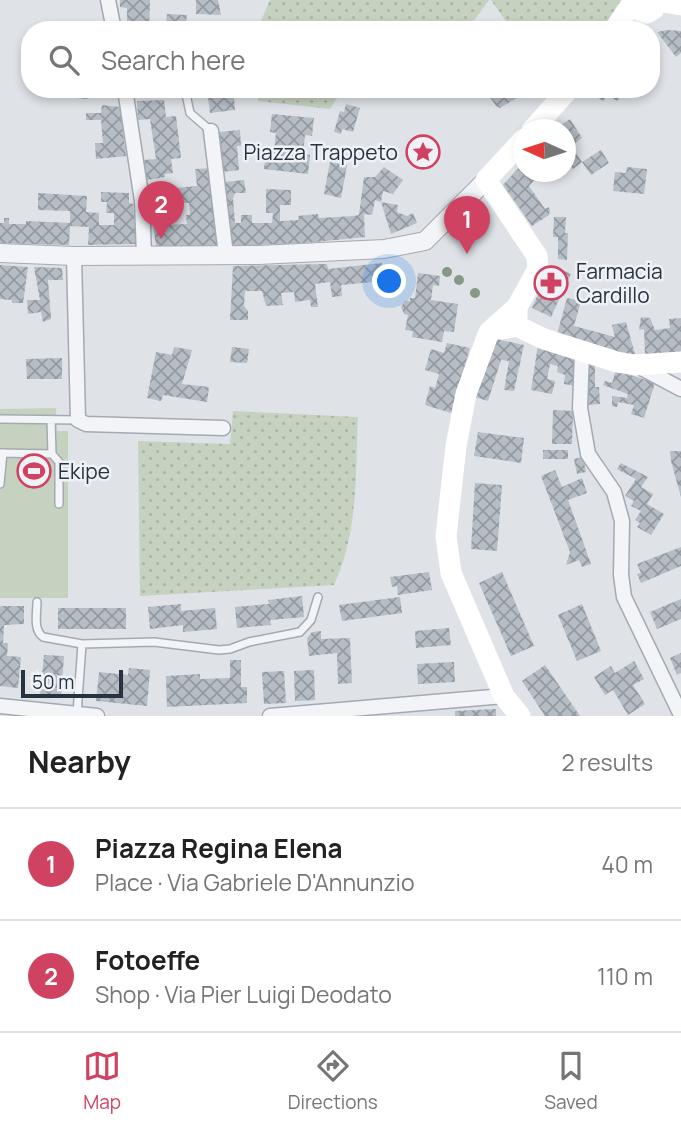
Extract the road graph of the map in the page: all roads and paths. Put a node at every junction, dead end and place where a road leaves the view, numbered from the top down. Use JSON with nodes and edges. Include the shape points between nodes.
{"nodes":[{"id":1,"x":108,"y":0,"type":"edge"},
{"id":2,"x":646,"y":3,"type":"edge"},
{"id":3,"x":681,"y":5,"type":"edge"},
{"id":4,"x":112,"y":21,"type":"edge"},
{"id":5,"x":625,"y":21,"type":"edge"},
{"id":6,"x":633,"y":21,"type":"edge"},
{"id":7,"x":126,"y":98,"type":"edge"},
{"id":8,"x":187,"y":98,"type":"edge"},
{"id":9,"x":561,"y":98,"type":"edge"},
{"id":10,"x":542,"y":119,"type":"edge"},
{"id":11,"x":211,"y":131,"type":"joint"},
{"id":12,"x":513,"y":150,"type":"edge"},
{"id":13,"x":490,"y":176,"type":"junction"},
{"id":14,"x":0,"y":253,"type":"edge"},
{"id":15,"x":144,"y":255,"type":"junction"},
{"id":16,"x":226,"y":255,"type":"junction"},
{"id":17,"x":74,"y":256,"type":"junction"},
{"id":18,"x":517,"y":316,"type":"junction"},
{"id":19,"x":582,"y":352,"type":"junction"},
{"id":20,"x":681,"y":362,"type":"edge"},
{"id":21,"x":635,"y":365,"type":"junction"},
{"id":22,"x":681,"y":389,"type":"edge"},
{"id":23,"x":0,"y":419,"type":"edge"},
{"id":24,"x":51,"y":420,"type":"junction"},
{"id":25,"x":78,"y":420,"type":"junction"},
{"id":26,"x":223,"y":428,"type":"dead end"},
{"id":27,"x":1,"y":453,"type":"edge"},
{"id":28,"x":51,"y":454,"type":"junction"},
{"id":29,"x":0,"y":484,"type":"edge"},
{"id":30,"x":59,"y":504,"type":"dead end"},
{"id":31,"x":318,"y":597,"type":"dead end"},
{"id":32,"x":37,"y":602,"type":"dead end"},
{"id":33,"x":82,"y":644,"type":"junction"},
{"id":34,"x":504,"y":696,"type":"junction"},
{"id":35,"x":0,"y":706,"type":"edge"},
{"id":36,"x":77,"y":714,"type":"junction"},
{"id":37,"x":681,"y":715,"type":"edge"},
{"id":38,"x":97,"y":716,"type":"edge"},
{"id":39,"x":270,"y":716,"type":"edge"},
{"id":40,"x":520,"y":716,"type":"edge"}],
"edges":[{"from":1,"to":4,"type":"street"},
{"from":2,"to":3,"type":"main road"},
{"from":2,"to":5,"type":"main road"},
{"from":2,"to":6,"type":"main road"},
{"from":7,"to":15,"type":"street","via":[[142,201]]},
{"from":8,"to":11,"type":"lane","via":[[190,113]]},
{"from":9,"to":10,"type":"main road"},
{"from":11,"to":16,"type":"street"},
{"from":12,"to":13,"type":"main road"},
{"from":13,"to":16,"type":"street","via":[[425,241],[384,249]]},
{"from":13,"to":18,"type":"main road","via":[[539,263]]},
{"from":14,"to":17,"type":"street"},
{"from":15,"to":16,"type":"street"},
{"from":15,"to":17,"type":"street"},
{"from":17,"to":25,"type":"street"},
{"from":18,"to":19,"type":"main road","via":[[544,340]]},
{"from":18,"to":34,"type":"main road","via":[[489,332],[466,394],[446,536],[451,573]]},
{"from":19,"to":21,"type":"main road"},
{"from":19,"to":37,"type":"street","via":[[580,408],[588,454],[614,492],[622,521],[624,597]]},
{"from":20,"to":21,"type":"main road"},
{"from":21,"to":22,"type":"street"},
{"from":23,"to":24,"type":"lane"},
{"from":24,"to":25,"type":"lane"},
{"from":24,"to":28,"type":"lane"},
{"from":25,"to":26,"type":"street","via":[[86,424]]},
{"from":27,"to":28,"type":"lane"},
{"from":27,"to":29,"type":"lane"},
{"from":28,"to":30,"type":"lane","via":[[59,462]]},
{"from":31,"to":33,"type":"lane","via":[[300,632],[230,649],[154,642]]},
{"from":32,"to":33,"type":"lane","via":[[38,633]]},
{"from":33,"to":36,"type":"lane"},
{"from":34,"to":39,"type":"street"},
{"from":34,"to":40,"type":"main road"},
{"from":35,"to":36,"type":"street"},
{"from":36,"to":38,"type":"street"}]}
